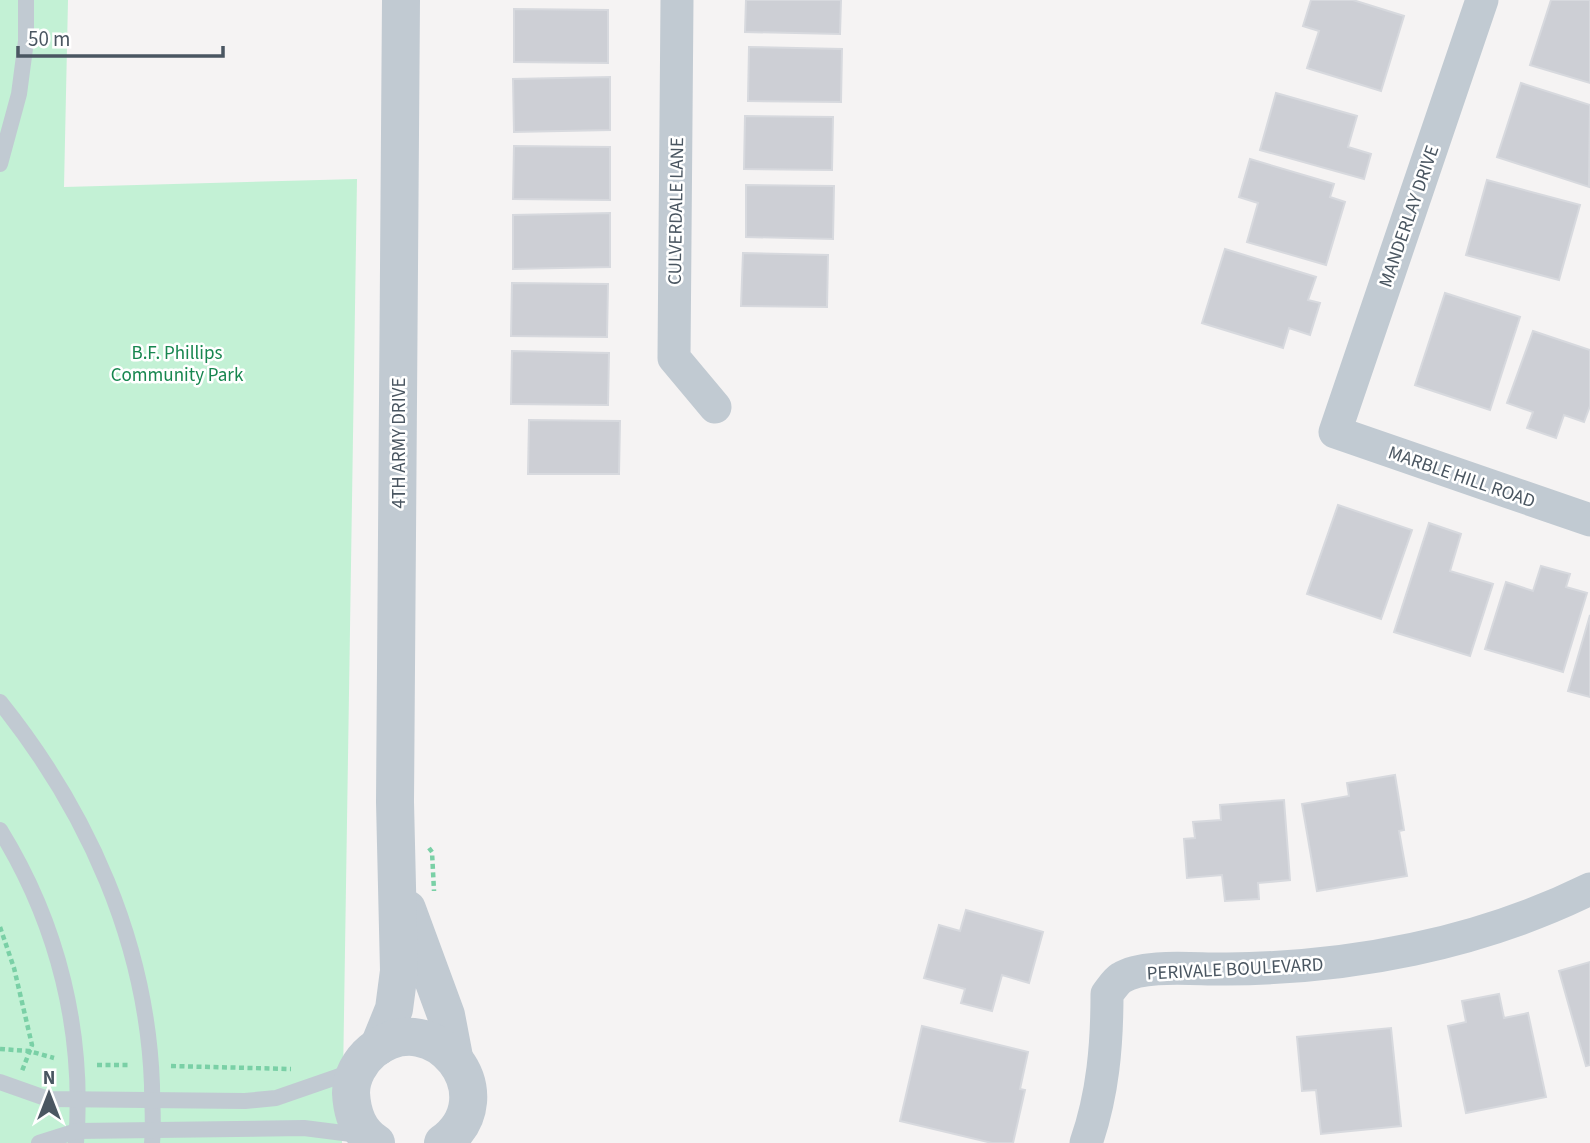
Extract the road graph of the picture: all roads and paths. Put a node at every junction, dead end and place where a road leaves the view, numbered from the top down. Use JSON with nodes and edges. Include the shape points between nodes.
{"nodes":[{"id":1,"x":26,"y":0,"type":"edge"},
{"id":2,"x":401,"y":0,"type":"edge"},
{"id":3,"x":677,"y":0,"type":"edge"},
{"id":4,"x":1482,"y":0,"type":"edge"},
{"id":5,"x":0,"y":164,"type":"edge"},
{"id":6,"x":716,"y":407,"type":"dead end"},
{"id":7,"x":1335,"y":432,"type":"joint"},
{"id":8,"x":1590,"y":520,"type":"edge"},
{"id":9,"x":0,"y":702,"type":"edge"},
{"id":10,"x":0,"y":830,"type":"edge"},
{"id":11,"x":398,"y":886,"type":"junction"},
{"id":12,"x":1590,"y":888,"type":"edge"},
{"id":13,"x":0,"y":927,"type":"edge"},
{"id":14,"x":0,"y":1049,"type":"edge"},
{"id":15,"x":29,"y":1051,"type":"junction"},
{"id":16,"x":454,"y":1057,"type":"junction"},
{"id":17,"x":368,"y":1058,"type":"junction"},
{"id":18,"x":294,"y":1069,"type":"dead end"},
{"id":19,"x":0,"y":1082,"type":"edge"},
{"id":20,"x":16,"y":1087,"type":"junction"},
{"id":21,"x":298,"y":1090,"type":"junction"},
{"id":22,"x":77,"y":1099,"type":"junction"},
{"id":23,"x":152,"y":1100,"type":"junction"},
{"id":24,"x":153,"y":1136,"type":"edge"},
{"id":25,"x":76,"y":1137,"type":"edge"},
{"id":26,"x":372,"y":1141,"type":"edge"},
{"id":27,"x":39,"y":1143,"type":"edge"},
{"id":28,"x":443,"y":1143,"type":"edge"},
{"id":29,"x":1086,"y":1143,"type":"edge"}],
"edges":[{"from":1,"to":5,"type":"lane","via":[[21,85]]},
{"from":2,"to":11,"type":"street","name":"4TH ARMY DRIVE"},
{"from":3,"to":6,"type":"street","name":"CULVERDALE LANE","via":[[674,358]]},
{"from":4,"to":7,"type":"street","name":"MANDERLAY DRIVE"},
{"from":7,"to":8,"type":"street","name":"MARBLE HILL ROAD"},
{"from":9,"to":23,"type":"lane","via":[[54,775],[100,861],[118,908],[144,1006]]},
{"from":10,"to":22,"type":"lane","via":[[39,907],[63,977],[74,1032]]},
{"from":11,"to":16,"type":"street","name":"4TH ARMY DRIVE","via":[[446,1015]]},
{"from":11,"to":17,"type":"street","name":"4TH ARMY DRIVE","via":[[394,1009]]},
{"from":12,"to":29,"type":"street","name":"PERIVALE BOULEVARD","via":[[1477,932],[1379,956],[1279,968],[1150,969],[1121,978],[1107,993],[1102,1081]]},
{"from":13,"to":15,"type":"path","via":[[24,1006],[32,1045]]},
{"from":14,"to":15,"type":"path"},
{"from":15,"to":20,"type":"path"},
{"from":16,"to":17,"type":"street","via":[[441,1046],[410,1037],[393,1039]]},
{"from":16,"to":28,"type":"street","name":"4TH ARMY DRIVE","via":[[468,1088],[467,1106],[461,1123]]},
{"from":17,"to":21,"type":"lane"},
{"from":17,"to":26,"type":"street","name":"4TH ARMY DRIVE","via":[[351,1087],[351,1105]]},
{"from":18,"to":21,"type":"path"},
{"from":19,"to":20,"type":"lane"},
{"from":20,"to":22,"type":"lane","via":[[42,1098]]},
{"from":21,"to":23,"type":"lane","via":[[245,1101]]},
{"from":22,"to":23,"type":"lane"},
{"from":22,"to":25,"type":"lane"},
{"from":23,"to":24,"type":"lane"},
{"from":24,"to":25,"type":"lane"},
{"from":24,"to":26,"type":"lane","via":[[303,1128]]},
{"from":25,"to":27,"type":"lane"}]}
